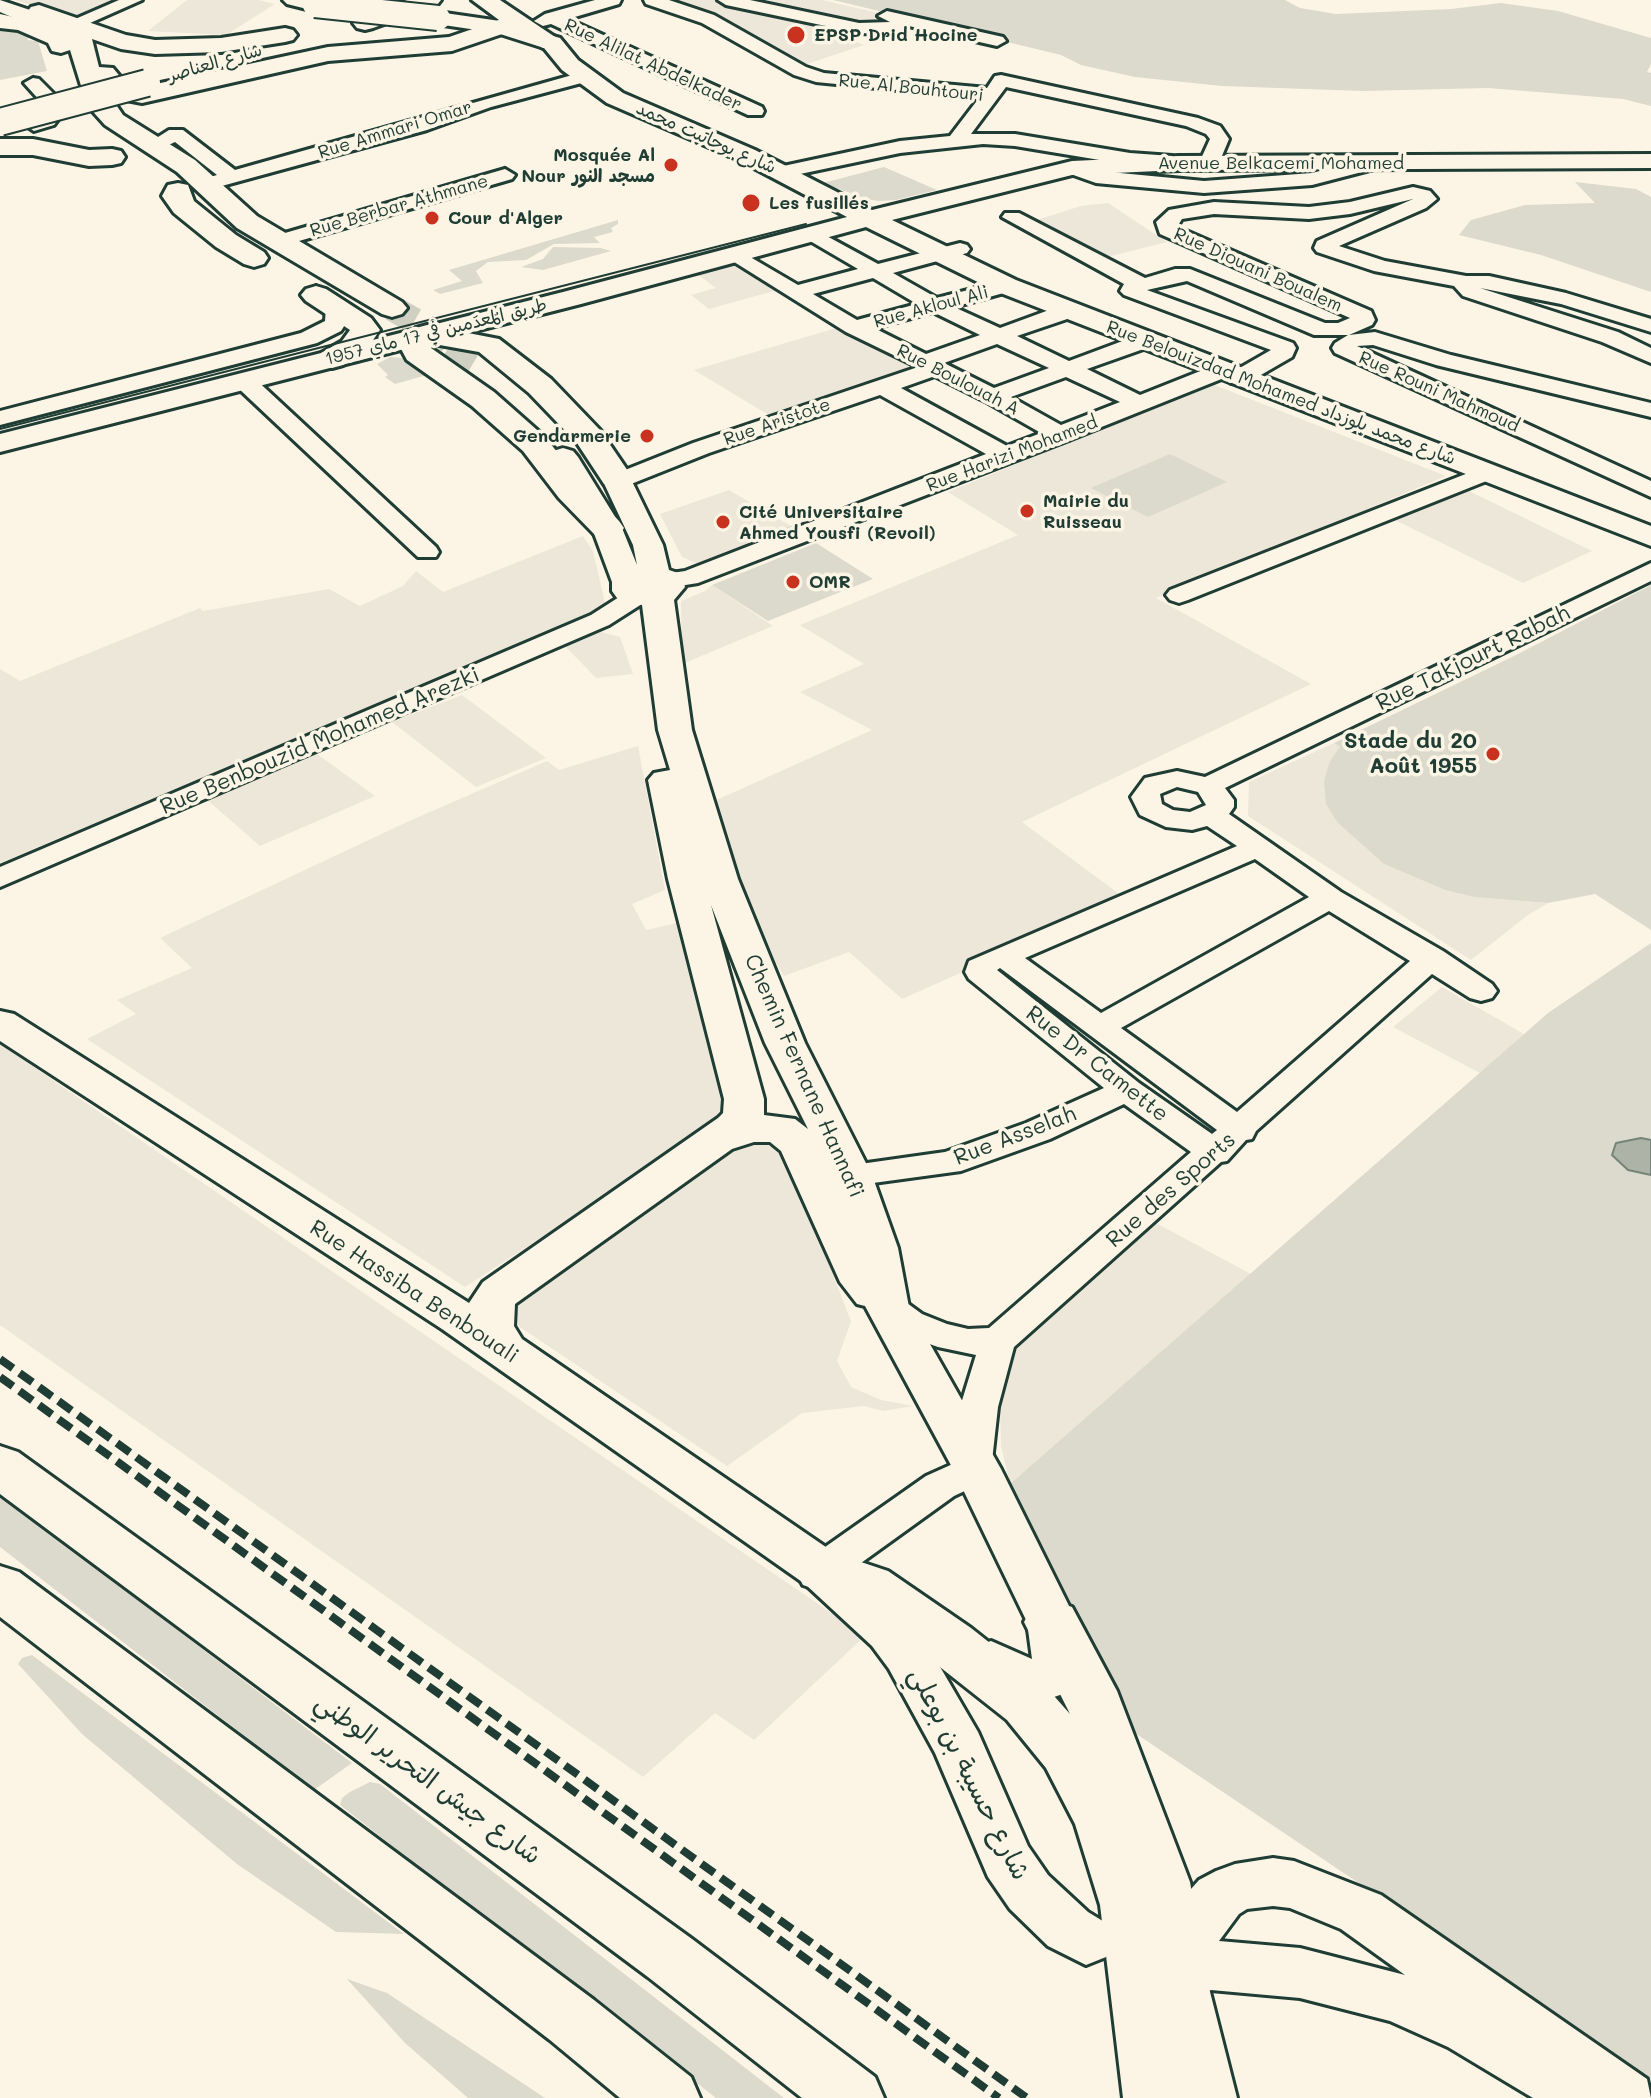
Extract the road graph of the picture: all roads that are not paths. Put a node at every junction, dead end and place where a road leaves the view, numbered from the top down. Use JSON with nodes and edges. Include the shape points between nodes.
{"nodes":[{"id":1,"x":134,"y":0,"type":"edge"},
{"id":2,"x":401,"y":0,"type":"edge"},
{"id":3,"x":652,"y":0,"type":"edge"},
{"id":4,"x":726,"y":0,"type":"edge"},
{"id":5,"x":305,"y":2,"type":"edge"},
{"id":6,"x":1,"y":3,"type":"edge"},
{"id":7,"x":838,"y":5,"type":"dead end"},
{"id":8,"x":434,"y":9,"type":"edge"},
{"id":9,"x":612,"y":9,"type":"edge"},
{"id":10,"x":39,"y":12,"type":"joint"},
{"id":11,"x":487,"y":17,"type":"edge"},
{"id":12,"x":0,"y":21,"type":"edge"},
{"id":13,"x":907,"y":21,"type":"junction"},
{"id":14,"x":369,"y":22,"type":"junction"},
{"id":15,"x":540,"y":22,"type":"junction"},
{"id":16,"x":72,"y":36,"type":"junction"},
{"id":17,"x":334,"y":38,"type":"junction"},
{"id":18,"x":997,"y":41,"type":"dead end"},
{"id":19,"x":552,"y":43,"type":"junction"},
{"id":20,"x":295,"y":49,"type":"junction"},
{"id":21,"x":365,"y":50,"type":"junction"},
{"id":22,"x":100,"y":68,"type":"junction"},
{"id":23,"x":583,"y":77,"type":"junction"},
{"id":24,"x":143,"y":79,"type":"junction"},
{"id":25,"x":33,"y":83,"type":"dead end"},
{"id":26,"x":174,"y":89,"type":"junction"},
{"id":27,"x":992,"y":94,"type":"junction"},
{"id":28,"x":755,"y":111,"type":"dead end"},
{"id":29,"x":0,"y":112,"type":"edge"},
{"id":30,"x":0,"y":122,"type":"edge"},
{"id":31,"x":0,"y":134,"type":"edge"},
{"id":32,"x":957,"y":139,"type":"junction"},
{"id":33,"x":0,"y":147,"type":"edge"},
{"id":34,"x":134,"y":155,"type":"junction"},
{"id":35,"x":1651,"y":161,"type":"edge"},
{"id":36,"x":1378,"y":162,"type":"junction"},
{"id":37,"x":1179,"y":163,"type":"junction"},
{"id":38,"x":1209,"y":163,"type":"junction"},
{"id":39,"x":1072,"y":168,"type":"junction"},
{"id":40,"x":781,"y":172,"type":"junction"},
{"id":41,"x":505,"y":175,"type":"dead end"},
{"id":42,"x":220,"y":186,"type":"junction"},
{"id":43,"x":178,"y":191,"type":"junction"},
{"id":44,"x":915,"y":207,"type":"junction"},
{"id":45,"x":1263,"y":213,"type":"junction"},
{"id":46,"x":1012,"y":217,"type":"dead end"},
{"id":47,"x":872,"y":218,"type":"junction"},
{"id":48,"x":812,"y":234,"type":"junction"},
{"id":49,"x":292,"y":237,"type":"junction"},
{"id":50,"x":938,"y":248,"type":"junction"},
{"id":51,"x":733,"y":255,"type":"junction"},
{"id":52,"x":872,"y":270,"type":"junction"},
{"id":53,"x":1329,"y":279,"type":"dead end"},
{"id":54,"x":1466,"y":282,"type":"junction"},
{"id":55,"x":1141,"y":284,"type":"junction"},
{"id":56,"x":1007,"y":286,"type":"junction"},
{"id":57,"x":794,"y":292,"type":"junction"},
{"id":58,"x":934,"y":305,"type":"junction"},
{"id":59,"x":337,"y":307,"type":"junction"},
{"id":60,"x":1068,"y":311,"type":"junction"},
{"id":61,"x":498,"y":316,"type":"junction"},
{"id":62,"x":1651,"y":326,"type":"edge"},
{"id":63,"x":854,"y":327,"type":"junction"},
{"id":64,"x":427,"y":334,"type":"junction"},
{"id":65,"x":997,"y":336,"type":"junction"},
{"id":66,"x":1144,"y":341,"type":"junction"},
{"id":67,"x":1651,"y":356,"type":"edge"},
{"id":68,"x":332,"y":359,"type":"junction"},
{"id":69,"x":931,"y":365,"type":"junction"},
{"id":70,"x":1065,"y":369,"type":"junction"},
{"id":71,"x":1230,"y":375,"type":"junction"},
{"id":72,"x":244,"y":381,"type":"junction"},
{"id":73,"x":881,"y":386,"type":"junction"},
{"id":74,"x":993,"y":396,"type":"junction"},
{"id":75,"x":1139,"y":403,"type":"junction"},
{"id":76,"x":1651,"y":410,"type":"edge"},
{"id":77,"x":0,"y":418,"type":"edge"},
{"id":78,"x":1061,"y":435,"type":"junction"},
{"id":79,"x":0,"y":443,"type":"edge"},
{"id":80,"x":1007,"y":456,"type":"junction"},
{"id":81,"x":563,"y":457,"type":"joint"},
{"id":82,"x":1486,"y":473,"type":"junction"},
{"id":83,"x":617,"y":479,"type":"junction"},
{"id":84,"x":1651,"y":490,"type":"edge"},
{"id":85,"x":607,"y":528,"type":"junction"},
{"id":86,"x":1651,"y":537,"type":"edge"},
{"id":87,"x":427,"y":552,"type":"dead end"},
{"id":88,"x":1651,"y":571,"type":"edge"},
{"id":89,"x":646,"y":588,"type":"junction"},
{"id":90,"x":1179,"y":595,"type":"dead end"},
{"id":91,"x":1257,"y":848,"type":"junction"},
{"id":92,"x":0,"y":878,"type":"edge"},
{"id":93,"x":1330,"y":898,"type":"junction"},
{"id":94,"x":1432,"y":958,"type":"junction"},
{"id":95,"x":992,"y":965,"type":"junction"},
{"id":96,"x":1481,"y":991,"type":"dead end"},
{"id":97,"x":0,"y":1023,"type":"edge"},
{"id":98,"x":1099,"y":1027,"type":"junction"},
{"id":99,"x":1127,"y":1090,"type":"junction"},
{"id":100,"x":1240,"y":1131,"type":"junction"},
{"id":101,"x":718,"y":1139,"type":"junction"},
{"id":102,"x":1215,"y":1153,"type":"junction"},
{"id":103,"x":851,"y":1175,"type":"junction"},
{"id":104,"x":887,"y":1307,"type":"junction"},
{"id":105,"x":998,"y":1341,"type":"junction"},
{"id":106,"x":505,"y":1351,"type":"junction"},
{"id":107,"x":975,"y":1465,"type":"junction"},
{"id":108,"x":0,"y":1466,"type":"edge"},
{"id":109,"x":822,"y":1570,"type":"junction"},
{"id":110,"x":0,"y":1587,"type":"edge"},
{"id":111,"x":1052,"y":1622,"type":"junction"},
{"id":112,"x":965,"y":1655,"type":"junction"},
{"id":113,"x":1086,"y":1940,"type":"dead end"},
{"id":114,"x":1210,"y":1965,"type":"dead end"},
{"id":115,"x":1185,"y":2084,"type":"edge"},
{"id":116,"x":668,"y":2098,"type":"edge"},
{"id":117,"x":852,"y":2098,"type":"edge"},
{"id":118,"x":1586,"y":2098,"type":"edge"},
{"id":119,"x":1626,"y":2098,"type":"edge"}],
"edges":[{"from":1,"to":16,"type":"street"},
{"from":2,"to":20,"type":"highway"},
{"from":3,"to":27,"type":"street","name":"Rue Al Bouhtouri","via":[[708,19],[822,78]]},
{"from":4,"to":13,"type":"street","via":[[859,28],[887,29]]},
{"from":5,"to":8,"type":"main road","bridge":true},
{"from":6,"to":10,"type":"main road"},
{"from":6,"to":16,"type":"main road"},
{"from":7,"to":13,"type":"street"},
{"from":8,"to":11,"type":"main road"},
{"from":8,"to":14,"type":"highway","name":"شارع العناصر"},
{"from":9,"to":15,"type":"street","via":[[603,14],[576,11]]},
{"from":10,"to":16,"type":"highway","via":[[74,30]]},
{"from":11,"to":15,"type":"highway"},
{"from":11,"to":19,"type":"main road"},
{"from":11,"to":21,"type":"highway","via":[[461,43]]},
{"from":12,"to":16,"type":"highway"},
{"from":13,"to":18,"type":"street"},
{"from":14,"to":17,"type":"highway"},
{"from":14,"to":20,"type":"highway","name":"شارع العناصر"},
{"from":15,"to":19,"type":"highway"},
{"from":15,"to":28,"type":"street","name":"Rue Alilat Abdelkader"},
{"from":16,"to":20,"type":"highway","via":[[155,47]]},
{"from":16,"to":22,"type":"highway"},
{"from":16,"to":34,"type":"highway","via":[[103,110]]},
{"from":16,"to":34,"type":"highway","via":[[70,73],[102,133]]},
{"from":17,"to":20,"type":"highway"},
{"from":17,"to":21,"type":"highway","via":[[339,45]]},
{"from":19,"to":23,"type":"main road","name":"شارع بوجاتيت محمد"},
{"from":20,"to":21,"type":"highway"},
{"from":20,"to":24,"type":"highway","name":"شارع العناصر"},
{"from":20,"to":26,"type":"highway"},
{"from":22,"to":26,"type":"highway","via":[[125,94]]},
{"from":22,"to":34,"type":"highway","via":[[123,108]]},
{"from":23,"to":40,"type":"main road","name":"شارع بوجاتيت محمد","via":[[615,98]]},
{"from":23,"to":42,"type":"street","name":"Rue Ammari Omar"},
{"from":24,"to":29,"type":"highway","name":"شارع العناصر"},
{"from":24,"to":30,"type":"highway","name":"شارع العناصر","bridge":true},
{"from":25,"to":31,"type":"street","via":[[54,113],[47,121]]},
{"from":26,"to":34,"type":"highway","via":[[142,109]]},
{"from":27,"to":32,"type":"street","name":"Rue Al Bouhtouri"},
{"from":27,"to":38,"type":"street","via":[[1001,80],[1191,122],[1213,130],[1220,139]]},
{"from":32,"to":37,"type":"street","via":[[1015,140]]},
{"from":32,"to":40,"type":"street"},
{"from":33,"to":34,"type":"highway"},
{"from":34,"to":42,"type":"highway","via":[[175,158]]},
{"from":34,"to":43,"type":"highway"},
{"from":35,"to":36,"type":"main road","name":"Avenue Belkacemi Mohamed"},
{"from":36,"to":38,"type":"main road","name":"Avenue Belkacemi Mohamed"},
{"from":36,"to":39,"type":"street","via":[[1312,179],[1204,187],[1096,177]]},
{"from":37,"to":38,"type":"main road","name":"Avenue Belkacemi Mohamed"},
{"from":37,"to":39,"type":"main road","name":"Avenue Belkacemi Mohamed"},
{"from":39,"to":44,"type":"main road","name":"Avenue Belkacemi Mohamed","via":[[972,197]]},
{"from":40,"to":47,"type":"main road","name":"شارع بوجاتيت محمد"},
{"from":41,"to":49,"type":"street","name":"Rue Berbar Athmane"},
{"from":42,"to":43,"type":"highway","via":[[247,222],[383,310],[239,234]]},
{"from":42,"to":49,"type":"highway"},
{"from":43,"to":59,"type":"highway","via":[[184,207],[226,241]]},
{"from":44,"to":47,"type":"main road","name":"Avenue Belkacemi Mohamed"},
{"from":44,"to":50,"type":"main road","via":[[905,219]]},
{"from":45,"to":53,"type":"street","via":[[1231,234]]},
{"from":45,"to":54,"type":"street","name":"Rue Diouani Boualem","via":[[1329,211],[1423,195],[1427,199],[1419,204],[1324,248],[1381,267]]},
{"from":45,"to":55,"type":"street","name":"Rue Diouani Boualem","via":[[1192,209],[1166,222],[1167,230],[1364,320],[1341,330],[1322,330],[1190,275]]},
{"from":46,"to":55,"type":"street"},
{"from":47,"to":48,"type":"main road","name":"طريق المُعدَمين في 17 ماي 1957"},
{"from":47,"to":50,"type":"main road","name":"شارع بوجاتيت محمد"},
{"from":48,"to":51,"type":"main road","name":"طريق المُعدَمين في 17 ماي 1957"},
{"from":48,"to":52,"type":"street"},
{"from":49,"to":61,"type":"highway","via":[[434,313]]},
{"from":50,"to":52,"type":"street"},
{"from":50,"to":56,"type":"main road","name":"Rue Belouizdad Mohamed شارع محمد بلوزداد"},
{"from":51,"to":57,"type":"street","name":"Rue Boulouah A"},
{"from":51,"to":61,"type":"main road","name":"طريق المُعدَمين في 17 ماي 1957"},
{"from":52,"to":57,"type":"street"},
{"from":52,"to":58,"type":"street"},
{"from":54,"to":62,"type":"street","via":[[1566,299]]},
{"from":54,"to":67,"type":"street","via":[[1470,292],[1610,337]]},
{"from":55,"to":71,"type":"street","via":[[1131,291],[1285,348]]},
{"from":56,"to":58,"type":"street","name":"Rue Akloul Ali"},
{"from":56,"to":60,"type":"main road","name":"Rue Belouizdad Mohamed شارع محمد بلوزداد"},
{"from":57,"to":63,"type":"street","name":"Rue Boulouah A"},
{"from":58,"to":63,"type":"street","name":"Rue Akloul Ali"},
{"from":58,"to":65,"type":"street"},
{"from":59,"to":68,"type":"highway","via":[[365,330],[353,347]]},
{"from":59,"to":77,"type":"street","via":[[333,326],[309,338]]},
{"from":60,"to":65,"type":"street","name":"Rue Aristote"},
{"from":60,"to":66,"type":"main road","name":"Rue Belouizdad Mohamed شارع محمد بلوزداد"},
{"from":61,"to":64,"type":"main road","name":"طريق المُعدَمين في 17 ماي 1957"},
{"from":63,"to":69,"type":"street","name":"Rue Boulouah A"},
{"from":64,"to":68,"type":"main road","name":"طريق المُعدَمين في 17 ماي 1957"},
{"from":64,"to":83,"type":"highway","via":[[488,345],[514,364],[589,437]]},
{"from":64,"to":85,"type":"highway","via":[[415,347],[418,354],[483,399],[534,444]]},
{"from":65,"to":69,"type":"street","name":"Rue Aristote"},
{"from":65,"to":70,"type":"street"},
{"from":66,"to":70,"type":"street"},
{"from":66,"to":71,"type":"main road","name":"Rue Belouizdad Mohamed شارع محمد بلوزداد"},
{"from":68,"to":72,"type":"main road","name":"طريق المُعدَمين في 17 ماي 1957"},
{"from":69,"to":73,"type":"street","name":"Rue Aristote"},
{"from":69,"to":74,"type":"street","name":"Rue Boulouah A"},
{"from":70,"to":74,"type":"street"},
{"from":70,"to":75,"type":"street"},
{"from":71,"to":75,"type":"street","name":"Rue Harizi Mohamed"},
{"from":71,"to":82,"type":"main road","name":"Rue Belouizdad Mohamed شارع محمد بلوزداد"},
{"from":72,"to":79,"type":"main road","name":"طريق المُعدَمين في 17 ماي 1957"},
{"from":72,"to":87,"type":"street"},
{"from":73,"to":80,"type":"street"},
{"from":73,"to":83,"type":"street","name":"Rue Aristote"},
{"from":74,"to":78,"type":"street","name":"Rue Boulouah A"},
{"from":75,"to":78,"type":"street","name":"Rue Harizi Mohamed"},
{"from":76,"to":84,"type":"street","name":"Rue Rouni Mahmoud","via":[[1375,339],[1360,338],[1343,348]]},
{"from":78,"to":80,"type":"street","name":"Rue Harizi Mohamed"},
{"from":80,"to":89,"type":"street","name":"Rue Harizi Mohamed","via":[[689,578]]},
{"from":81,"to":83,"type":"highway","via":[[467,360],[498,371],[554,421],[591,465]]},
{"from":81,"to":85,"type":"main road"},
{"from":82,"to":86,"type":"main road","name":"Rue Belouizdad Mohamed شارع محمد بلوزداد"},
{"from":82,"to":90,"type":"street"},
{"from":83,"to":89,"type":"main road","via":[[648,545]]},
{"from":85,"to":89,"type":"main road"},
{"from":88,"to":91,"type":"street","name":"Rue Takjourt Rabah","via":[[1210,801]]},
{"from":89,"to":92,"type":"street","name":"Rue Benbouzid Mohamed Arezki","via":[[600,620]]},
{"from":89,"to":101,"type":"main road","name":"Chemin Fernane Hannafi","via":[[643,636],[650,713],[686,879],[744,1099],[743,1115]]},
{"from":89,"to":103,"type":"main road","name":"Chemin Fernane Hannafi","via":[[675,730],[720,879],[785,1043]]},
{"from":91,"to":93,"type":"street"},
{"from":91,"to":95,"type":"street"},
{"from":93,"to":94,"type":"street"},
{"from":93,"to":98,"type":"street"},
{"from":94,"to":96,"type":"street"},
{"from":94,"to":100,"type":"street","name":"Rue des Sports"},
{"from":95,"to":98,"type":"street"},
{"from":95,"to":99,"type":"street","name":"Rue Dr Camette"},
{"from":97,"to":106,"type":"main road","name":"Rue Hassiba Benbouali"},
{"from":98,"to":100,"type":"street"},
{"from":99,"to":102,"type":"street","name":"Rue Dr Camette"},
{"from":99,"to":103,"type":"street","name":"Rue Asselah","via":[[1038,1131],[949,1163]]},
{"from":100,"to":102,"type":"street","name":"Rue des Sports"},
{"from":101,"to":104,"type":"main road","via":[[751,1128],[780,1129],[799,1144],[862,1282]]},
{"from":101,"to":106,"type":"main road","name":"Chemin Fernane Hannafi","via":[[499,1293],[491,1301],[490,1313]]},
{"from":102,"to":105,"type":"street","name":"Rue des Sports"},
{"from":103,"to":104,"type":"main road","name":"Chemin Fernane Hannafi","via":[[876,1248]]},
{"from":104,"to":105,"type":"street","via":[[938,1334],[968,1342]]},
{"from":104,"to":107,"type":"main road","name":"Chemin Fernane Hannafi"},
{"from":105,"to":107,"type":"street","via":[[979,1407]]},
{"from":106,"to":109,"type":"main road","name":"Rue Hassiba Benbouali"},
{"from":107,"to":109,"type":"street"},
{"from":107,"to":111,"type":"main road","name":"Chemin Fernane Hannafi"},
{"from":108,"to":117,"type":"highway","name":"شارع جيش التحرير الوطني"},
{"from":109,"to":112,"type":"highway","via":[[869,1586]]},
{"from":109,"to":113,"type":"main road","name":"شارع حسيبة بن بوعلي","via":[[907,1655],[959,1747],[1007,1860],[1029,1892]]},
{"from":110,"to":116,"type":"highway"},
{"from":111,"to":112,"type":"main road","name":"Chemin Fernane Hannafi","via":[[1058,1665],[1045,1679],[1022,1680],[991,1661]]},
{"from":111,"to":115,"type":"highway","via":[[1089,1691],[1160,1882]]},
{"from":112,"to":115,"type":"highway","via":[[1049,1727],[1086,1784],[1126,1890],[1144,2012]]},
{"from":114,"to":118,"type":"main road","via":[[1300,1973],[1399,1998],[1468,2029]]},
{"from":115,"to":119,"type":"main road","via":[[1196,1923],[1235,1888],[1273,1882],[1311,1890],[1361,1912]]}]}
